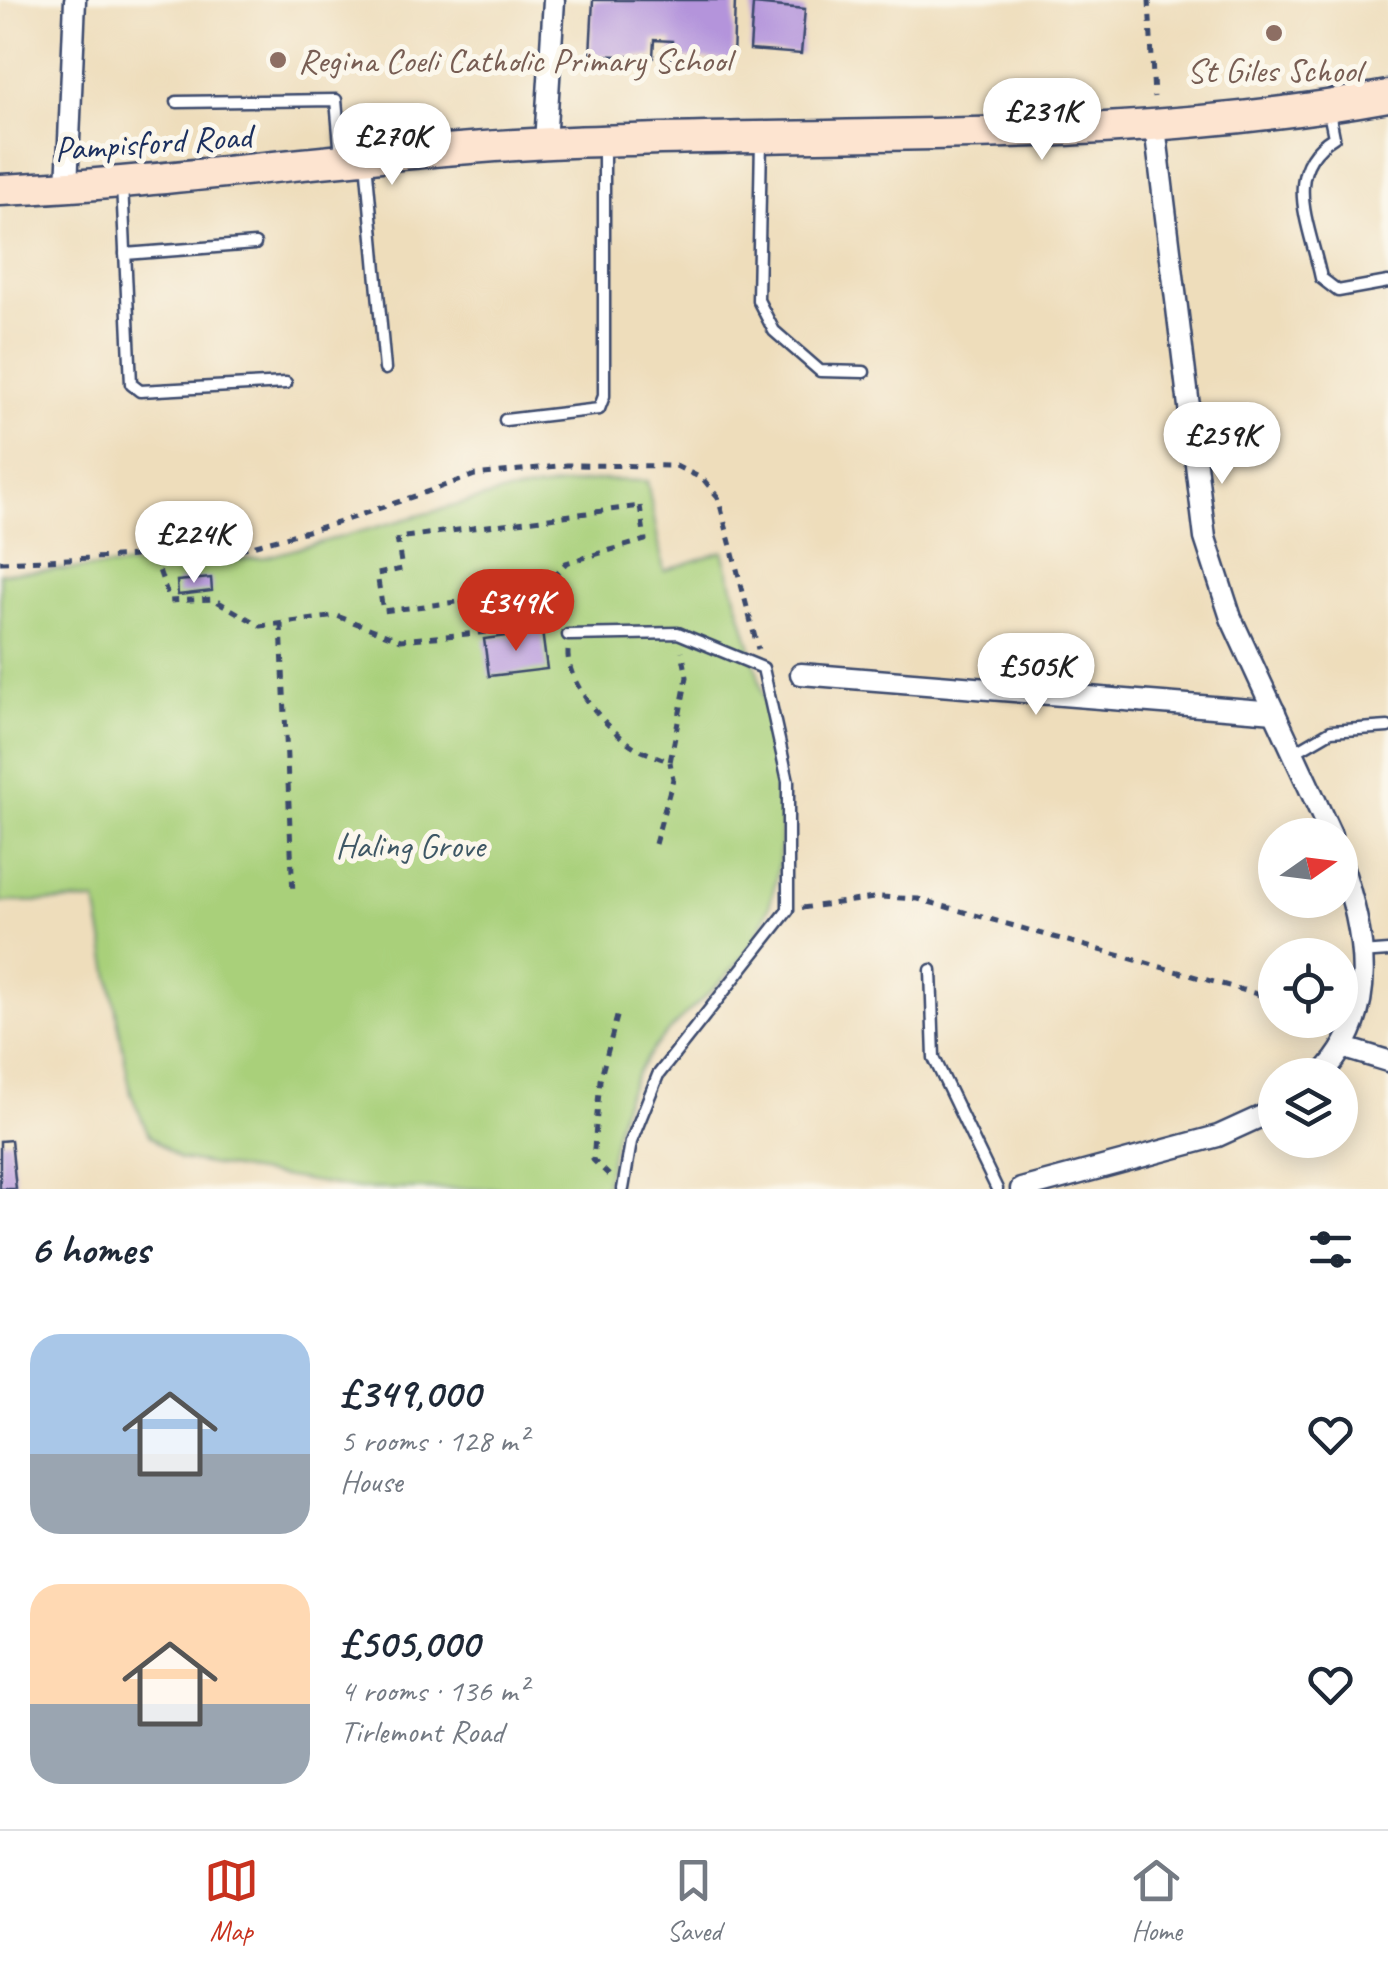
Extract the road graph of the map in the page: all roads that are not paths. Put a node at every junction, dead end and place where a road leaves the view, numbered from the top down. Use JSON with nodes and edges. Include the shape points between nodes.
{"nodes":[{"id":1,"x":76,"y":0,"type":"edge"},
{"id":2,"x":554,"y":0,"type":"edge"},
{"id":3,"x":1388,"y":96,"type":"edge"},
{"id":4,"x":177,"y":102,"type":"dead end"},
{"id":5,"x":1328,"y":106,"type":"junction"},
{"id":6,"x":1155,"y":127,"type":"junction"},
{"id":7,"x":761,"y":138,"type":"junction"},
{"id":8,"x":604,"y":140,"type":"junction"},
{"id":9,"x":546,"y":143,"type":"junction"},
{"id":10,"x":354,"y":161,"type":"junction"},
{"id":11,"x":122,"y":183,"type":"junction"},
{"id":12,"x":67,"y":187,"type":"junction"},
{"id":13,"x":0,"y":190,"type":"edge"},
{"id":14,"x":255,"y":244,"type":"dead end"},
{"id":15,"x":125,"y":254,"type":"junction"},
{"id":16,"x":1388,"y":282,"type":"edge"},
{"id":17,"x":385,"y":370,"type":"dead end"},
{"id":18,"x":864,"y":372,"type":"dead end"},
{"id":19,"x":286,"y":383,"type":"dead end"},
{"id":20,"x":506,"y":420,"type":"dead end"},
{"id":21,"x":568,"y":635,"type":"road end"},
{"id":22,"x":801,"y":674,"type":"dead end"},
{"id":23,"x":1275,"y":712,"type":"junction"},
{"id":24,"x":1388,"y":727,"type":"edge"},
{"id":25,"x":1295,"y":752,"type":"junction"},
{"id":26,"x":1324,"y":818,"type":"edge"},
{"id":27,"x":1353,"y":918,"type":"edge"},
{"id":28,"x":1388,"y":951,"type":"edge"},
{"id":29,"x":1360,"y":953,"type":"junction"},
{"id":30,"x":931,"y":970,"type":"dead end"},
{"id":31,"x":1346,"y":1048,"type":"junction"},
{"id":32,"x":1337,"y":1058,"type":"edge"},
{"id":33,"x":1388,"y":1061,"type":"edge"},
{"id":34,"x":1258,"y":1118,"type":"edge"},
{"id":35,"x":623,"y":1187,"type":"edge"},
{"id":36,"x":996,"y":1189,"type":"edge"},
{"id":37,"x":1021,"y":1189,"type":"edge"}],
"edges":[{"from":1,"to":12,"type":"street"},
{"from":2,"to":9,"type":"street"},
{"from":3,"to":5,"type":"street","name":"Pampisford Road"},
{"from":4,"to":10,"type":"lane","via":[[336,100]]},
{"from":5,"to":6,"type":"street","name":"Pampisford Road"},
{"from":5,"to":16,"type":"lane","via":[[1334,137],[1313,149],[1300,176],[1321,278],[1338,291]]},
{"from":6,"to":7,"type":"street","name":"Pampisford Road"},
{"from":6,"to":23,"type":"street","via":[[1205,538],[1231,618]]},
{"from":7,"to":8,"type":"street","name":"Pampisford Road"},
{"from":7,"to":18,"type":"lane","via":[[756,236],[765,320],[820,371]]},
{"from":8,"to":9,"type":"street","name":"Pampisford Road"},
{"from":8,"to":20,"type":"lane","via":[[604,396],[599,408]]},
{"from":9,"to":10,"type":"street","name":"Pampisford Road"},
{"from":10,"to":11,"type":"street","name":"Pampisford Road"},
{"from":10,"to":17,"type":"lane"},
{"from":11,"to":12,"type":"street","name":"Pampisford Road"},
{"from":11,"to":15,"type":"lane"},
{"from":12,"to":13,"type":"street","name":"Pampisford Road"},
{"from":14,"to":15,"type":"lane"},
{"from":15,"to":19,"type":"lane","via":[[130,384],[140,391]]},
{"from":21,"to":35,"type":"lane","via":[[678,633],[763,668],[788,782],[788,910],[658,1076],[631,1142]]},
{"from":22,"to":23,"type":"street"},
{"from":23,"to":25,"type":"street"},
{"from":24,"to":25,"type":"lane","via":[[1332,731]]},
{"from":25,"to":26,"type":"street"},
{"from":27,"to":29,"type":"street"},
{"from":28,"to":29,"type":"lane"},
{"from":29,"to":31,"type":"street","via":[[1362,1004]]},
{"from":30,"to":36,"type":"lane","via":[[934,1058]]},
{"from":31,"to":32,"type":"street"},
{"from":31,"to":33,"type":"street"},
{"from":34,"to":37,"type":"street","via":[[1218,1136]]}]}
